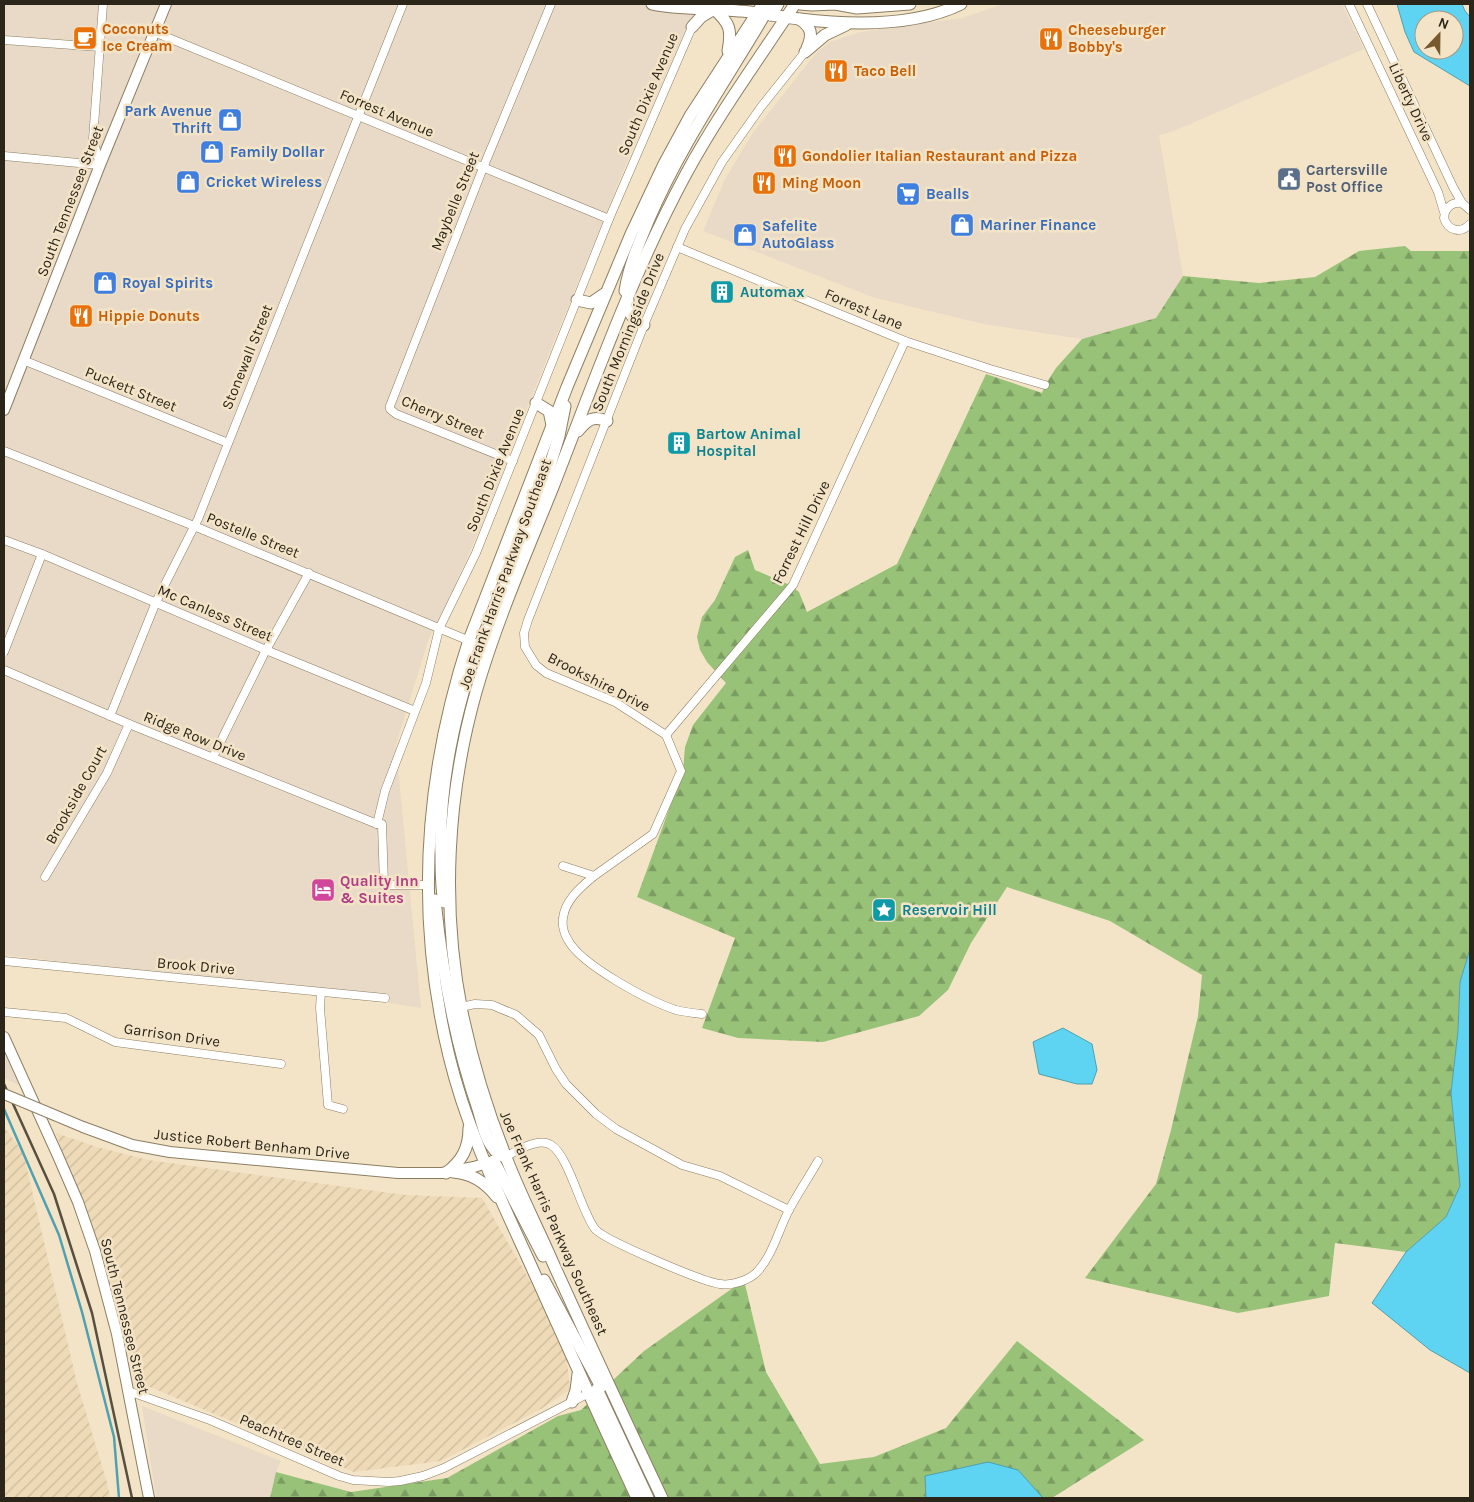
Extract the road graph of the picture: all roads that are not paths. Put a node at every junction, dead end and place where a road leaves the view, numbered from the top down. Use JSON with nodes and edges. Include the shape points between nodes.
{"nodes":[{"id":1,"x":103,"y":4,"type":"edge"},
{"id":2,"x":166,"y":4,"type":"edge"},
{"id":3,"x":403,"y":4,"type":"edge"},
{"id":4,"x":551,"y":4,"type":"edge"},
{"id":5,"x":652,"y":4,"type":"edge"},
{"id":6,"x":778,"y":4,"type":"edge"},
{"id":7,"x":795,"y":4,"type":"edge"},
{"id":8,"x":800,"y":4,"type":"edge"},
{"id":9,"x":834,"y":4,"type":"edge"},
{"id":10,"x":910,"y":4,"type":"edge"},
{"id":11,"x":961,"y":4,"type":"edge"},
{"id":12,"x":1349,"y":4,"type":"edge"},
{"id":13,"x":1367,"y":4,"type":"edge"},
{"id":14,"x":867,"y":6,"type":"edge"},
{"id":15,"x":680,"y":7,"type":"junction"},
{"id":16,"x":714,"y":9,"type":"junction"},
{"id":17,"x":764,"y":10,"type":"edge"},
{"id":18,"x":786,"y":17,"type":"junction"},
{"id":19,"x":799,"y":19,"type":"junction"},
{"id":20,"x":850,"y":23,"type":"junction"},
{"id":21,"x":1376,"y":23,"type":"junction"},
{"id":22,"x":692,"y":27,"type":"junction"},
{"id":23,"x":1362,"y":30,"type":"junction"},
{"id":24,"x":154,"y":32,"type":"junction"},
{"id":25,"x":4,"y":40,"type":"edge"},
{"id":26,"x":100,"y":47,"type":"junction"},
{"id":27,"x":805,"y":52,"type":"junction"},
{"id":28,"x":1391,"y":54,"type":"junction"},
{"id":29,"x":727,"y":56,"type":"junction"},
{"id":30,"x":1377,"y":61,"type":"junction"},
{"id":31,"x":358,"y":115,"type":"junction"},
{"id":32,"x":4,"y":156,"type":"edge"},
{"id":33,"x":1440,"y":158,"type":"junction"},
{"id":34,"x":1424,"y":162,"type":"junction"},
{"id":35,"x":100,"y":165,"type":"junction"},
{"id":36,"x":483,"y":168,"type":"junction"},
{"id":37,"x":1462,"y":203,"type":"junction"},
{"id":38,"x":1470,"y":210,"type":"edge"},
{"id":39,"x":1444,"y":212,"type":"junction"},
{"id":40,"x":609,"y":219,"type":"junction"},
{"id":41,"x":1470,"y":224,"type":"edge"},
{"id":42,"x":677,"y":247,"type":"junction"},
{"id":43,"x":604,"y":294,"type":"junction"},
{"id":44,"x":628,"y":298,"type":"junction"},
{"id":45,"x":576,"y":300,"type":"junction"},
{"id":46,"x":620,"y":315,"type":"junction"},
{"id":47,"x":644,"y":325,"type":"junction"},
{"id":48,"x":905,"y":341,"type":"junction"},
{"id":49,"x":23,"y":360,"type":"junction"},
{"id":50,"x":1044,"y":384,"type":"dead end"},
{"id":51,"x":567,"y":387,"type":"junction"},
{"id":52,"x":536,"y":403,"type":"junction"},
{"id":53,"x":390,"y":409,"type":"joint"},
{"id":54,"x":4,"y":410,"type":"edge"},
{"id":55,"x":607,"y":421,"type":"junction"},
{"id":56,"x":552,"y":425,"type":"junction"},
{"id":57,"x":228,"y":443,"type":"junction"},
{"id":58,"x":570,"y":443,"type":"junction"},
{"id":59,"x":4,"y":451,"type":"edge"},
{"id":60,"x":513,"y":461,"type":"junction"},
{"id":61,"x":194,"y":526,"type":"junction"},
{"id":62,"x":4,"y":540,"type":"edge"},
{"id":63,"x":42,"y":554,"type":"junction"},
{"id":64,"x":309,"y":573,"type":"junction"},
{"id":65,"x":156,"y":602,"type":"junction"},
{"id":66,"x":439,"y":629,"type":"junction"},
{"id":67,"x":480,"y":644,"type":"junction"},
{"id":68,"x":525,"y":647,"type":"joint"},
{"id":69,"x":266,"y":650,"type":"junction"},
{"id":70,"x":4,"y":652,"type":"edge"},
{"id":71,"x":4,"y":670,"type":"edge"},
{"id":72,"x":415,"y":711,"type":"junction"},
{"id":73,"x":110,"y":716,"type":"junction"},
{"id":74,"x":129,"y":724,"type":"junction"},
{"id":75,"x":666,"y":735,"type":"junction"},
{"id":76,"x":213,"y":758,"type":"junction"},
{"id":77,"x":377,"y":824,"type":"junction"},
{"id":78,"x":563,"y":866,"type":"dead end"},
{"id":79,"x":428,"y":869,"type":"junction"},
{"id":80,"x":594,"y":876,"type":"junction"},
{"id":81,"x":45,"y":878,"type":"dead end"},
{"id":82,"x":427,"y":885,"type":"junction"},
{"id":83,"x":4,"y":961,"type":"edge"},
{"id":84,"x":321,"y":992,"type":"junction"},
{"id":85,"x":385,"y":998,"type":"dead end"},
{"id":86,"x":461,"y":1007,"type":"junction"},
{"id":87,"x":4,"y":1012,"type":"edge"},
{"id":88,"x":702,"y":1014,"type":"dead end"},
{"id":89,"x":4,"y":1037,"type":"edge"},
{"id":90,"x":281,"y":1064,"type":"dead end"},
{"id":91,"x":4,"y":1094,"type":"edge"},
{"id":92,"x":344,"y":1109,"type":"dead end"},
{"id":93,"x":469,"y":1121,"type":"junction"},
{"id":94,"x":495,"y":1160,"type":"junction"},
{"id":95,"x":818,"y":1161,"type":"dead end"},
{"id":96,"x":450,"y":1172,"type":"junction"},
{"id":97,"x":503,"y":1204,"type":"junction"},
{"id":98,"x":789,"y":1210,"type":"junction"},
{"id":99,"x":525,"y":1254,"type":"junction"},
{"id":100,"x":578,"y":1370,"type":"junction"},
{"id":101,"x":598,"y":1388,"type":"junction"},
{"id":102,"x":128,"y":1391,"type":"junction"},
{"id":103,"x":572,"y":1402,"type":"junction"},
{"id":104,"x":149,"y":1498,"type":"edge"},
{"id":105,"x":637,"y":1498,"type":"edge"},
{"id":106,"x":648,"y":1498,"type":"edge"},
{"id":107,"x":662,"y":1498,"type":"edge"}],
"edges":[{"from":1,"to":26,"type":"street"},
{"from":2,"to":24,"type":"main road","name":"South Tennessee Street"},
{"from":3,"to":31,"type":"street","name":"Stonewall Street"},
{"from":4,"to":36,"type":"street","name":"Maybelle Street"},
{"from":5,"to":15,"type":"main road"},
{"from":6,"to":17,"type":"main road"},
{"from":7,"to":18,"type":"main road","name":"Joe Frank Harris Parkway Southeast"},
{"from":8,"to":9,"type":"main road"},
{"from":9,"to":14,"type":"main road","via":[[857,8]]},
{"from":10,"to":14,"type":"main road"},
{"from":11,"to":20,"type":"main road","via":[[931,15]]},
{"from":12,"to":23,"type":"street","name":"Liberty Drive"},
{"from":13,"to":21,"type":"street","name":"Liberty Drive"},
{"from":15,"to":16,"type":"main road"},
{"from":15,"to":22,"type":"main road","via":[[691,16]]},
{"from":16,"to":17,"type":"main road"},
{"from":16,"to":22,"type":"main road"},
{"from":16,"to":29,"type":"main road","via":[[731,33]]},
{"from":17,"to":18,"type":"main road"},
{"from":17,"to":29,"type":"main road","name":"Joe Frank Harris Parkway Southeast"},
{"from":17,"to":46,"type":"main road","via":[[664,186],[632,265]]},
{"from":18,"to":19,"type":"main road"},
{"from":18,"to":44,"type":"main road","name":"Joe Frank Harris Parkway Southeast","via":[[691,164]]},
{"from":19,"to":20,"type":"main road"},
{"from":19,"to":27,"type":"main road","via":[[811,31]]},
{"from":20,"to":27,"type":"main road","via":[[825,35]]},
{"from":21,"to":23,"type":"street"},
{"from":21,"to":28,"type":"street","name":"Liberty Drive"},
{"from":22,"to":40,"type":"street","name":"South Dixie Avenue"},
{"from":23,"to":30,"type":"street","name":"Liberty Drive"},
{"from":24,"to":31,"type":"street","name":"Forrest Avenue"},
{"from":24,"to":35,"type":"main road","name":"South Tennessee Street"},
{"from":25,"to":26,"type":"street"},
{"from":26,"to":35,"type":"street","via":[[93,139]]},
{"from":27,"to":42,"type":"street","name":"South Morningside Drive","via":[[722,162]]},
{"from":28,"to":30,"type":"street"},
{"from":28,"to":33,"type":"street","name":"Liberty Drive"},
{"from":29,"to":43,"type":"main road","name":"Joe Frank Harris Parkway Southeast","via":[[664,164]]},
{"from":30,"to":34,"type":"street","name":"Liberty Drive"},
{"from":31,"to":36,"type":"street","name":"Forrest Avenue"},
{"from":31,"to":57,"type":"street","name":"Stonewall Street"},
{"from":32,"to":35,"type":"street"},
{"from":33,"to":34,"type":"street"},
{"from":33,"to":37,"type":"street","name":"Liberty Drive"},
{"from":34,"to":39,"type":"street","name":"Liberty Drive"},
{"from":35,"to":49,"type":"main road","name":"South Tennessee Street"},
{"from":36,"to":40,"type":"street","name":"Forrest Avenue"},
{"from":36,"to":53,"type":"street","name":"Maybelle Street"},
{"from":37,"to":38,"type":"street"},
{"from":37,"to":39,"type":"street","via":[[1452,204]]},
{"from":39,"to":41,"type":"street","name":"Liberty Drive","via":[[1445,223],[1454,230],[1464,229]]},
{"from":40,"to":45,"type":"street","name":"South Dixie Avenue"},
{"from":42,"to":47,"type":"street","name":"South Morningside Drive"},
{"from":42,"to":48,"type":"street","name":"Forrest Lane"},
{"from":43,"to":45,"type":"main road","via":[[591,303]]},
{"from":43,"to":51,"type":"main road","name":"Joe Frank Harris Parkway Southeast"},
{"from":44,"to":46,"type":"main road","name":"Joe Frank Harris Parkway Southeast"},
{"from":44,"to":47,"type":"main road","via":[[630,315]]},
{"from":45,"to":52,"type":"street","name":"South Dixie Avenue"},
{"from":46,"to":58,"type":"main road","name":"Joe Frank Harris Parkway Southeast"},
{"from":47,"to":55,"type":"street","name":"South Morningside Drive"},
{"from":48,"to":50,"type":"street","name":"Forrest Lane"},
{"from":48,"to":75,"type":"street","name":"Forrest Hill Drive","via":[[793,585]]},
{"from":49,"to":54,"type":"main road","name":"South Tennessee Street"},
{"from":49,"to":57,"type":"street","name":"Puckett Street"},
{"from":51,"to":56,"type":"main road","name":"Joe Frank Harris Parkway Southeast"},
{"from":51,"to":67,"type":"main road","via":[[564,416],[546,478]]},
{"from":52,"to":56,"type":"main road","via":[[548,411]]},
{"from":52,"to":60,"type":"street","name":"South Dixie Avenue"},
{"from":53,"to":60,"type":"street","name":"Cherry Street"},
{"from":55,"to":58,"type":"main road","via":[[596,417],[588,420]]},
{"from":55,"to":68,"type":"street","name":"South Morningside Drive","via":[[528,620],[524,633]]},
{"from":56,"to":67,"type":"main road","name":"Joe Frank Harris Parkway Southeast"},
{"from":57,"to":61,"type":"street","name":"Stonewall Street"},
{"from":58,"to":67,"type":"main road","name":"Joe Frank Harris Parkway Southeast"},
{"from":59,"to":61,"type":"street","name":"Postelle Street"},
{"from":60,"to":66,"type":"street","name":"South Dixie Avenue","via":[[476,553]]},
{"from":61,"to":64,"type":"street","name":"Postelle Street"},
{"from":61,"to":65,"type":"street","name":"Stonewall Street"},
{"from":62,"to":63,"type":"street","name":"Mc Canless Street"},
{"from":63,"to":65,"type":"street","name":"Mc Canless Street"},
{"from":63,"to":70,"type":"street"},
{"from":64,"to":66,"type":"street","name":"Postelle Street"},
{"from":64,"to":69,"type":"street"},
{"from":65,"to":69,"type":"street","name":"Mc Canless Street"},
{"from":65,"to":73,"type":"street","name":"Stonewall Street"},
{"from":66,"to":67,"type":"street","name":"Postelle Street"},
{"from":66,"to":72,"type":"street","name":"South Dixie Avenue","via":[[426,683]]},
{"from":67,"to":79,"type":"main road","name":"Joe Frank Harris Parkway Southeast","via":[[447,714],[431,811]]},
{"from":67,"to":86,"type":"main road","name":"Joe Frank Harris Parkway Southeast","via":[[458,772],[452,831],[450,920]]},
{"from":68,"to":75,"type":"street","name":"Brookshire Drive","via":[[540,669],[615,702]]},
{"from":69,"to":72,"type":"street","name":"Mc Canless Street"},
{"from":69,"to":76,"type":"street"},
{"from":71,"to":73,"type":"street","name":"Ridge Row Drive"},
{"from":72,"to":77,"type":"street","name":"South Dixie Avenue","via":[[384,791]]},
{"from":73,"to":74,"type":"street","name":"Ridge Row Drive"},
{"from":74,"to":76,"type":"street","name":"Ridge Row Drive"},
{"from":74,"to":81,"type":"street","name":"Brookside Court","via":[[107,773]]},
{"from":75,"to":80,"type":"street","via":[[681,771],[653,834]]},
{"from":76,"to":77,"type":"street","name":"Ridge Row Drive"},
{"from":77,"to":82,"type":"street","name":"South Dixie Avenue","via":[[382,824],[384,885]]},
{"from":78,"to":80,"type":"street"},
{"from":79,"to":82,"type":"main road","name":"Joe Frank Harris Parkway Southeast"},
{"from":79,"to":94,"type":"main road","via":[[433,881],[448,990],[463,1059],[490,1144],[496,1151]]},
{"from":80,"to":88,"type":"street","via":[[567,905],[563,917],[568,941],[579,954],[630,989],[676,1010]]},
{"from":82,"to":93,"type":"main road","name":"Joe Frank Harris Parkway Southeast","via":[[430,945],[441,1017]]},
{"from":83,"to":84,"type":"street","name":"Brook Drive"},
{"from":84,"to":85,"type":"street","name":"Brook Drive"},
{"from":84,"to":92,"type":"street","via":[[328,1105]]},
{"from":86,"to":94,"type":"main road","name":"Joe Frank Harris Parkway Southeast"},
{"from":86,"to":98,"type":"street","via":[[484,1004],[500,1007],[533,1028],[566,1084],[616,1129],[682,1165],[720,1176]]},
{"from":87,"to":90,"type":"street","name":"Garrison Drive","via":[[66,1018],[115,1042]]},
{"from":89,"to":102,"type":"main road","name":"South Tennessee Street","via":[[87,1226],[108,1295]]},
{"from":91,"to":96,"type":"main road","name":"Justice Robert Benham Drive","bridge":true,"via":[[132,1145],[170,1152],[398,1173]]},
{"from":93,"to":94,"type":"main road","name":"Joe Frank Harris Parkway Southeast"},
{"from":93,"to":96,"type":"main road","via":[[465,1151]]},
{"from":94,"to":96,"type":"main road","name":"Justice Robert Benham Drive"},
{"from":94,"to":97,"type":"main road","name":"Joe Frank Harris Parkway Southeast"},
{"from":94,"to":98,"type":"street","via":[[534,1144],[553,1146],[597,1231],[721,1285],[749,1278],[758,1271]]},
{"from":94,"to":101,"type":"main road","name":"Joe Frank Harris Parkway Southeast","via":[[561,1279]]},
{"from":95,"to":98,"type":"street"},
{"from":96,"to":97,"type":"main road","via":[[481,1181]]},
{"from":97,"to":99,"type":"main road","name":"Joe Frank Harris Parkway Southeast"},
{"from":99,"to":100,"type":"main road","name":"Joe Frank Harris Parkway Southeast"},
{"from":99,"to":101,"type":"main road","via":[[556,1299]]},
{"from":100,"to":101,"type":"main road","name":"Joe Frank Harris Parkway Southeast"},
{"from":100,"to":103,"type":"main road","via":[[578,1384]]},
{"from":101,"to":103,"type":"street","name":"Peachtree Street"},
{"from":101,"to":105,"type":"main road","name":"Joe Frank Harris Parkway Southeast"},
{"from":101,"to":106,"type":"main road"},
{"from":101,"to":107,"type":"main road","name":"Joe Frank Harris Parkway Southeast"},
{"from":102,"to":103,"type":"street","name":"Peachtree Street","via":[[210,1420],[339,1476],[377,1482],[406,1480],[434,1472]]},
{"from":102,"to":104,"type":"main road","name":"South Tennessee Street"}]}
